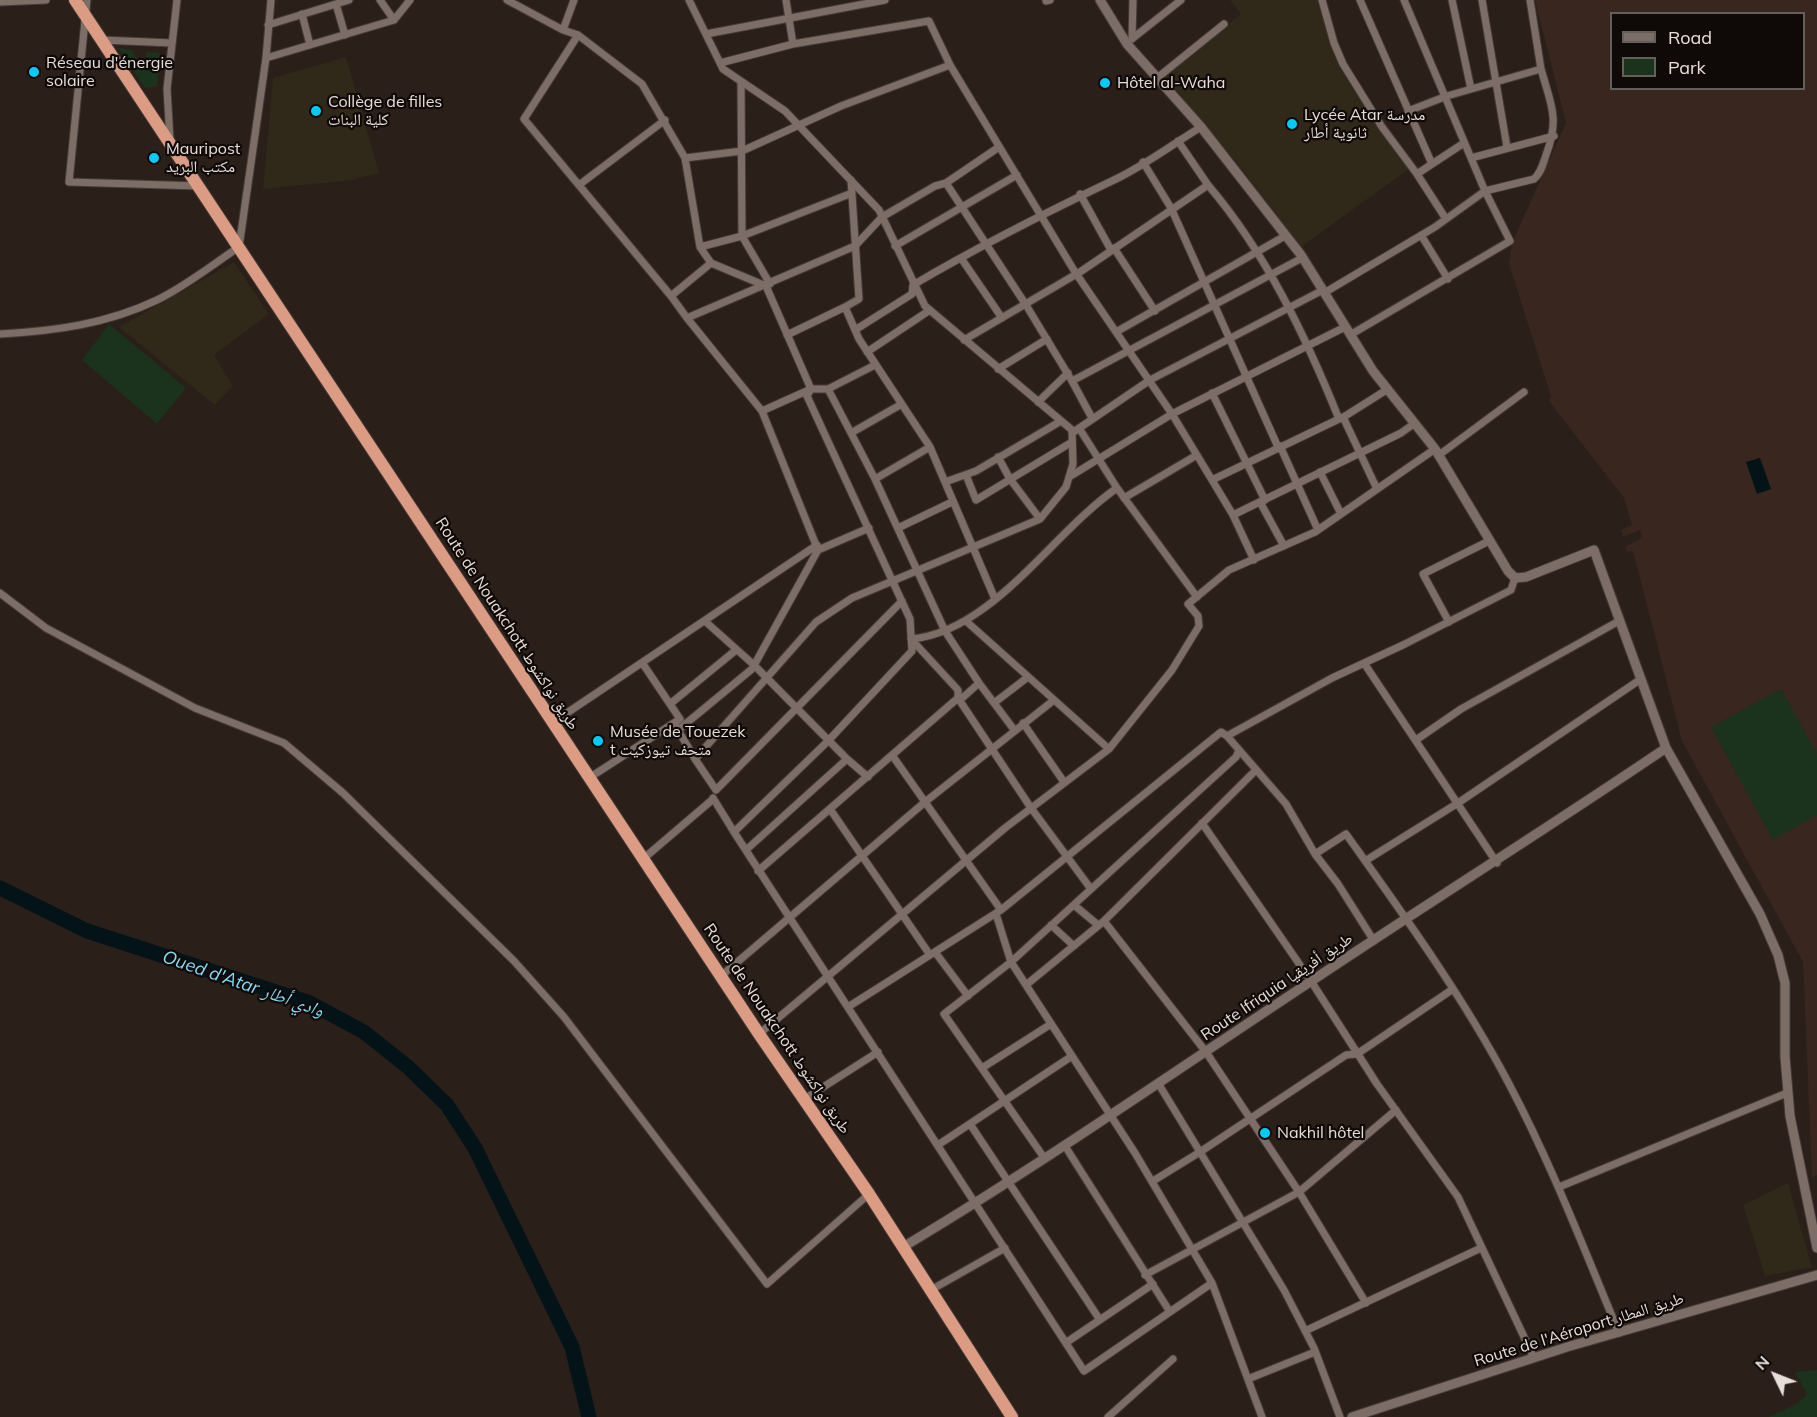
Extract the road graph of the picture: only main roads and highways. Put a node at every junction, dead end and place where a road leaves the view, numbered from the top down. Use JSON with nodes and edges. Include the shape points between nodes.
{"nodes":[{"id":1,"x":75,"y":0,"type":"edge"},
{"id":2,"x":1012,"y":1417,"type":"edge"}],
"edges":[{"from":1,"to":2,"type":"highway","name":"Route de Nouakchott طريق نواكشوط","via":[[643,860],[869,1194]]}]}
